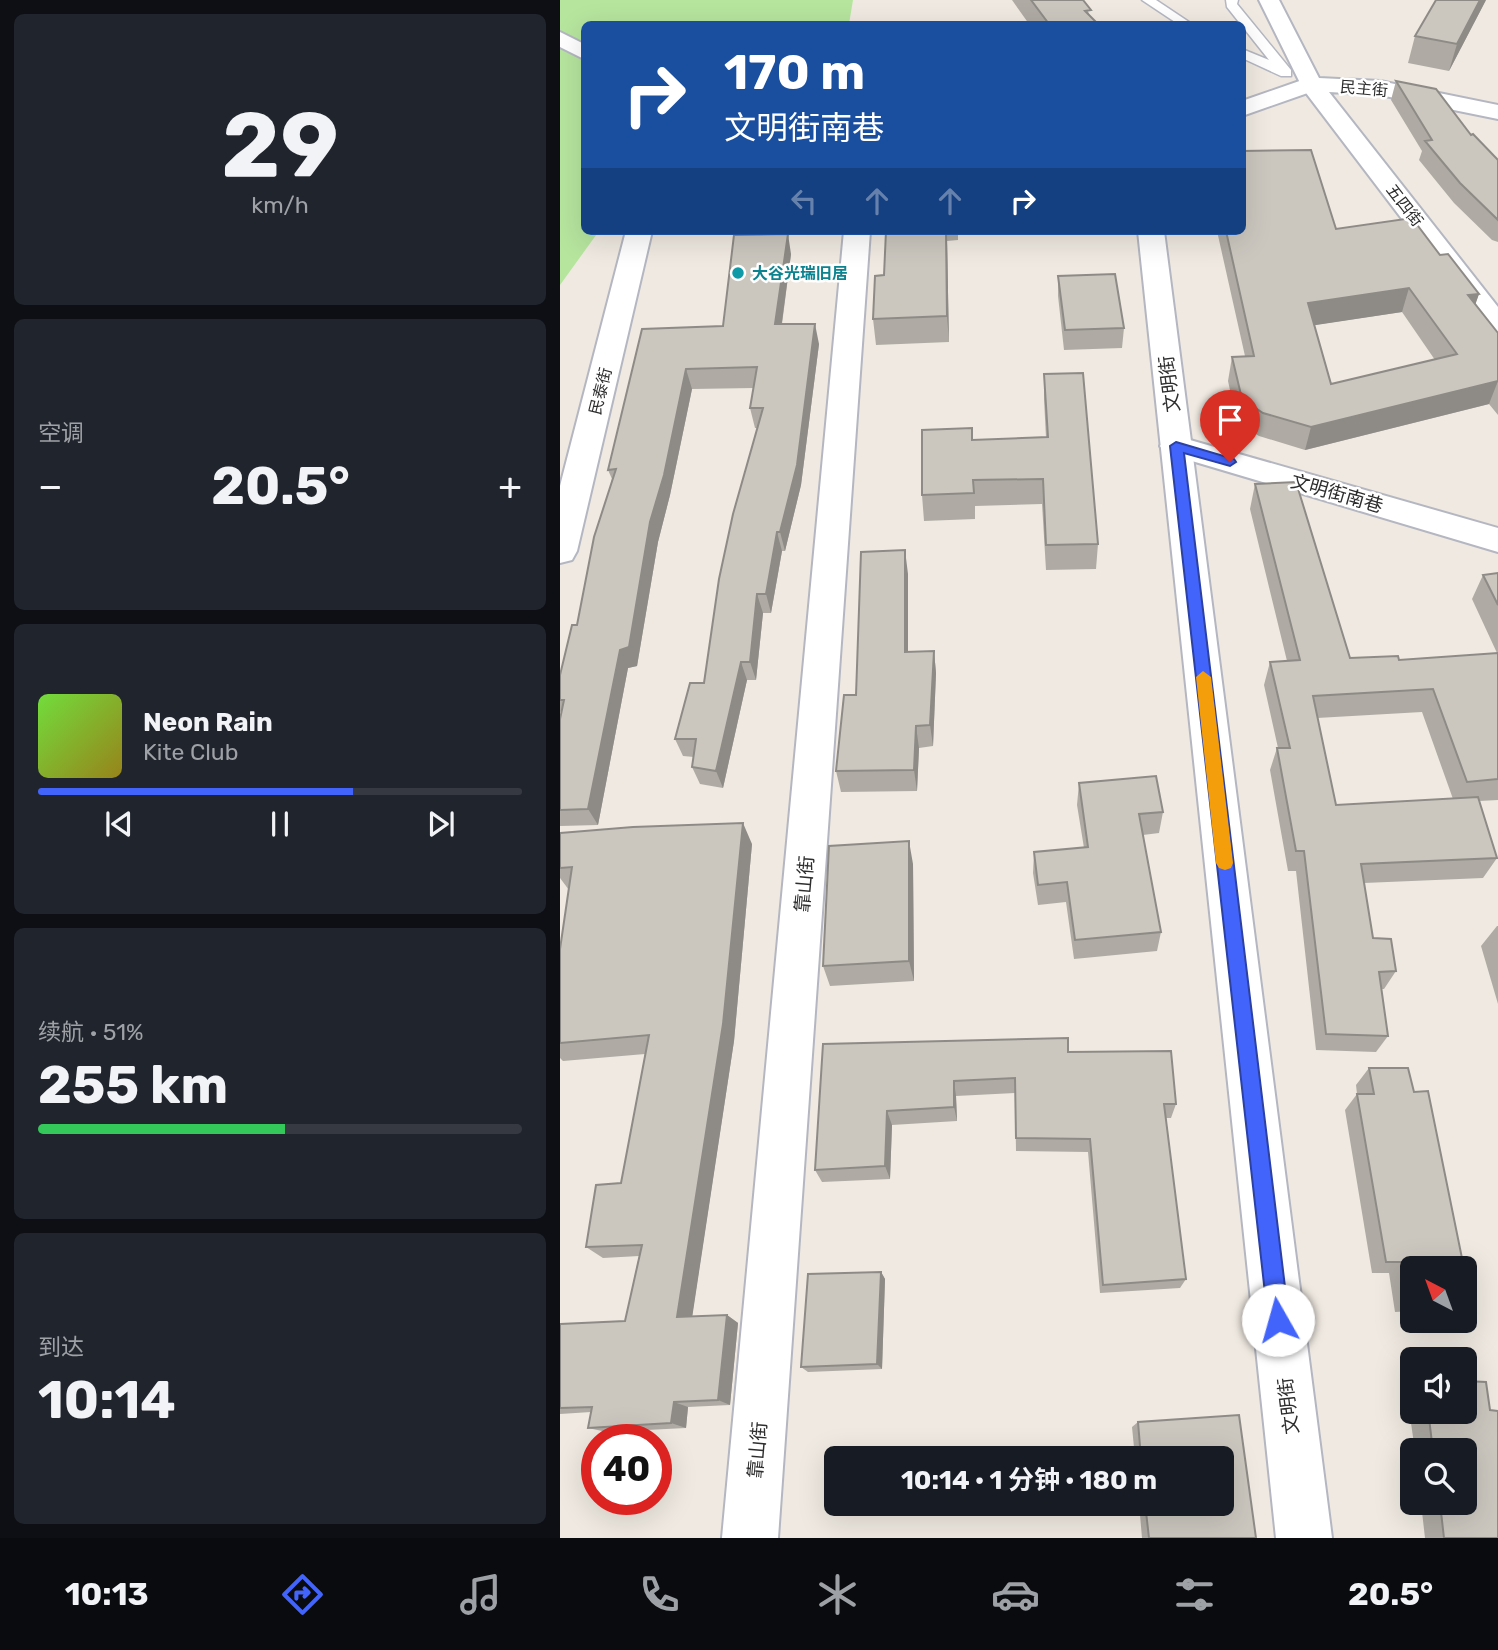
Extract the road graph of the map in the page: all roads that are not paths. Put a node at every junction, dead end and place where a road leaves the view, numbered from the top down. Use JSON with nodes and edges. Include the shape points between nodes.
{"nodes":[{"id":1,"x":1148,"y":0,"type":"edge"},
{"id":2,"x":1231,"y":0,"type":"edge"},
{"id":3,"x":1269,"y":0,"type":"edge"},
{"id":4,"x":1181,"y":21,"type":"edge"},
{"id":5,"x":1245,"y":21,"type":"edge"},
{"id":6,"x":1246,"y":23,"type":"edge"},
{"id":7,"x":560,"y":38,"type":"edge"},
{"id":8,"x":581,"y":52,"type":"edge"},
{"id":9,"x":1246,"y":55,"type":"edge"},
{"id":10,"x":1286,"y":73,"type":"junction"},
{"id":11,"x":1311,"y":84,"type":"junction"},
{"id":12,"x":1246,"y":108,"type":"edge"},
{"id":13,"x":1498,"y":112,"type":"edge"},
{"id":14,"x":638,"y":235,"type":"edge"},
{"id":15,"x":857,"y":235,"type":"edge"},
{"id":16,"x":1151,"y":235,"type":"edge"},
{"id":17,"x":1498,"y":326,"type":"edge"},
{"id":18,"x":1176,"y":446,"type":"junction"},
{"id":19,"x":1498,"y":540,"type":"edge"},
{"id":20,"x":560,"y":551,"type":"edge"},
{"id":21,"x":750,"y":1538,"type":"edge"},
{"id":22,"x":1304,"y":1538,"type":"edge"}],
"edges":[{"from":1,"to":4,"type":"lane"},
{"from":2,"to":5,"type":"lane"},
{"from":3,"to":11,"type":"street","name":"五四街"},
{"from":6,"to":10,"type":"lane"},
{"from":7,"to":8,"type":"street"},
{"from":9,"to":10,"type":"lane"},
{"from":10,"to":11,"type":"lane"},
{"from":11,"to":12,"type":"street"},
{"from":11,"to":13,"type":"street","name":"民主街","via":[[1380,88]]},
{"from":11,"to":17,"type":"street","name":"五四街"},
{"from":14,"to":20,"type":"street","name":"民泰街"},
{"from":15,"to":21,"type":"street","name":"靠山街"},
{"from":16,"to":18,"type":"street","name":"文明街"},
{"from":18,"to":19,"type":"street","name":"文明街南巷"},
{"from":18,"to":22,"type":"street","name":"文明街"}]}
